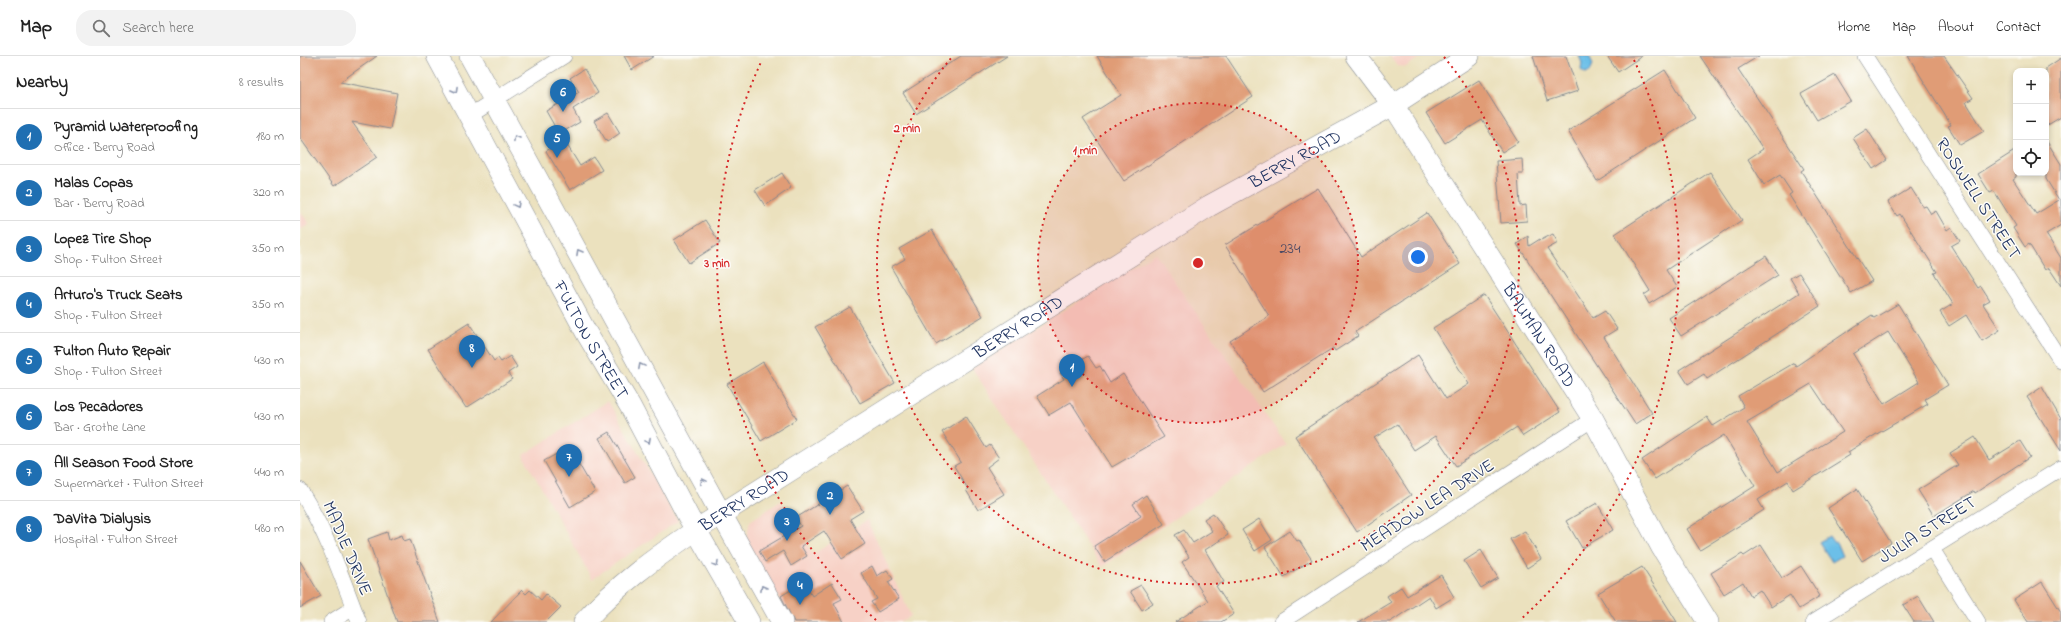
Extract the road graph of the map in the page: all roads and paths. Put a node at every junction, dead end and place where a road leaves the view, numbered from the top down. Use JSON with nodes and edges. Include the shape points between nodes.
{"nodes":[{"id":1,"x":437,"y":56,"type":"edge"},
{"id":2,"x":470,"y":56,"type":"edge"},
{"id":3,"x":564,"y":56,"type":"edge"},
{"id":4,"x":1356,"y":56,"type":"edge"},
{"id":5,"x":1469,"y":56,"type":"edge"},
{"id":6,"x":1865,"y":56,"type":"edge"},
{"id":7,"x":496,"y":100,"type":"junction"},
{"id":8,"x":1393,"y":105,"type":"junction"},
{"id":9,"x":469,"y":116,"type":"junction"},
{"id":10,"x":616,"y":320,"type":"junction"},
{"id":11,"x":587,"y":334,"type":"junction"},
{"id":12,"x":2061,"y":361,"type":"edge"},
{"id":13,"x":1594,"y":419,"type":"junction"},
{"id":14,"x":2061,"y":468,"type":"edge"},
{"id":15,"x":300,"y":490,"type":"edge"},
{"id":16,"x":722,"y":515,"type":"junction"},
{"id":17,"x":696,"y":530,"type":"junction"},
{"id":18,"x":1932,"y":549,"type":"junction"},
{"id":19,"x":353,"y":608,"type":"junction"},
{"id":20,"x":331,"y":622,"type":"edge"},
{"id":21,"x":358,"y":622,"type":"edge"},
{"id":22,"x":584,"y":622,"type":"edge"},
{"id":23,"x":749,"y":622,"type":"edge"},
{"id":24,"x":782,"y":622,"type":"edge"},
{"id":25,"x":1281,"y":622,"type":"edge"},
{"id":26,"x":1708,"y":622,"type":"edge"},
{"id":27,"x":1813,"y":622,"type":"edge"},
{"id":28,"x":1978,"y":622,"type":"edge"}],
"edges":[{"from":1,"to":9,"type":"street","name":"FULTON STREET","one_way":true},
{"from":2,"to":7,"type":"street","name":"FULTON STREET"},
{"from":3,"to":7,"type":"street"},
{"from":4,"to":8,"type":"street","name":"BAUMAN ROAD"},
{"from":5,"to":8,"type":"street","name":"BERRY ROAD"},
{"from":6,"to":12,"type":"street","name":"ROSWELL STREET"},
{"from":7,"to":9,"type":"street"},
{"from":10,"to":7,"type":"street","name":"FULTON STREET","one_way":true},
{"from":8,"to":13,"type":"street","name":"BAUMAN ROAD"},
{"from":8,"to":16,"type":"street","name":"BERRY ROAD","via":[[1209,206]]},
{"from":9,"to":11,"type":"street","name":"FULTON STREET","one_way":true},
{"from":10,"to":11,"type":"street"},
{"from":16,"to":10,"type":"street","name":"FULTON STREET","one_way":true},
{"from":11,"to":17,"type":"street","name":"FULTON STREET","one_way":true,"via":[[630,406]]},
{"from":13,"to":25,"type":"street","name":"MEADOW LEA DRIVE"},
{"from":13,"to":26,"type":"street","name":"BAUMAN ROAD","via":[[1662,548]]},
{"from":14,"to":18,"type":"street","name":"JULIA STREET"},
{"from":15,"to":19,"type":"street","name":"MADIE DRIVE","via":[[318,518]]},
{"from":16,"to":17,"type":"street","name":"BERRY ROAD"},
{"from":24,"to":16,"type":"street","name":"FULTON STREET","one_way":true},
{"from":17,"to":22,"type":"street","name":"BERRY ROAD","via":[[646,565]]},
{"from":17,"to":23,"type":"street","name":"FULTON STREET","one_way":true},
{"from":18,"to":27,"type":"street","name":"JULIA STREET"},
{"from":18,"to":28,"type":"street"},
{"from":19,"to":20,"type":"street"},
{"from":19,"to":21,"type":"street","name":"MADIE DRIVE"}]}
